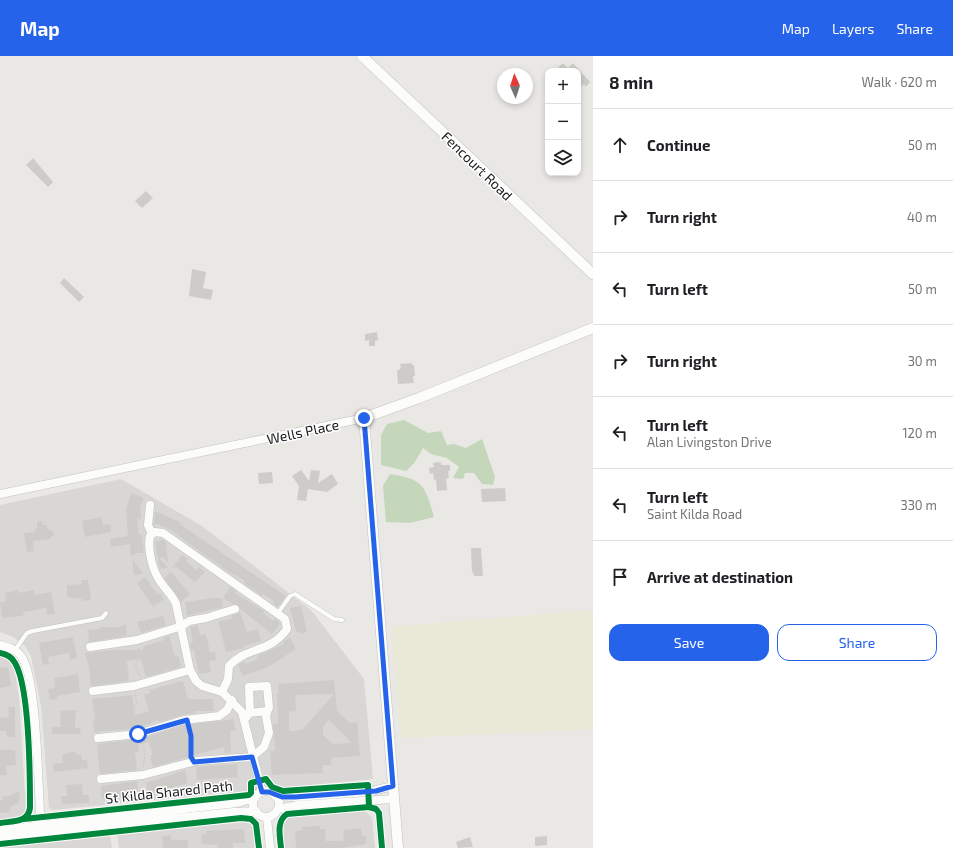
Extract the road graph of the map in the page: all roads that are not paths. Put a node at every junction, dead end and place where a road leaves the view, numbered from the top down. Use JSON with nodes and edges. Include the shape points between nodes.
{"nodes":[{"id":1,"x":362,"y":56,"type":"edge"},
{"id":2,"x":593,"y":274,"type":"edge"},
{"id":3,"x":593,"y":328,"type":"edge"},
{"id":4,"x":364,"y":418,"type":"junction"},
{"id":5,"x":0,"y":494,"type":"edge"},
{"id":6,"x":150,"y":505,"type":"dead end"},
{"id":7,"x":152,"y":534,"type":"junction"},
{"id":8,"x":235,"y":609,"type":"dead end"},
{"id":9,"x":106,"y":613,"type":"dead end"},
{"id":10,"x":278,"y":613,"type":"junction"},
{"id":11,"x":342,"y":620,"type":"dead end"},
{"id":12,"x":182,"y":626,"type":"junction"},
{"id":13,"x":0,"y":645,"type":"edge"},
{"id":14,"x":90,"y":647,"type":"dead end"},
{"id":15,"x":14,"y":650,"type":"junction"},
{"id":16,"x":190,"y":670,"type":"junction"},
{"id":17,"x":93,"y":691,"type":"dead end"},
{"id":18,"x":222,"y":692,"type":"junction"},
{"id":19,"x":232,"y":700,"type":"junction"},
{"id":20,"x":267,"y":711,"type":"junction"},
{"id":21,"x":248,"y":716,"type":"junction"},
{"id":22,"x":98,"y":738,"type":"dead end"},
{"id":23,"x":252,"y":757,"type":"junction"},
{"id":24,"x":101,"y":779,"type":"dead end"},
{"id":25,"x":393,"y":786,"type":"junction"},
{"id":26,"x":262,"y":792,"type":"junction"},
{"id":27,"x":275,"y":796,"type":"junction"},
{"id":28,"x":255,"y":798,"type":"junction"},
{"id":29,"x":394,"y":799,"type":"junction"},
{"id":30,"x":278,"y":809,"type":"junction"},
{"id":31,"x":256,"y":811,"type":"junction"},
{"id":32,"x":267,"y":817,"type":"junction"},
{"id":33,"x":41,"y":829,"type":"junction"},
{"id":34,"x":0,"y":830,"type":"edge"},
{"id":35,"x":0,"y":838,"type":"edge"},
{"id":36,"x":270,"y":848,"type":"edge"},
{"id":37,"x":398,"y":848,"type":"edge"}],
"edges":[{"from":1,"to":2,"type":"street","name":"Fencourt Road"},
{"from":3,"to":4,"type":"street","name":"Wells Place"},
{"from":4,"to":5,"type":"street","name":"Wells Place"},
{"from":4,"to":25,"type":"street"},
{"from":6,"to":7,"type":"street","via":[[148,525]]},
{"from":7,"to":10,"type":"street","via":[[163,534]]},
{"from":7,"to":12,"type":"street","via":[[149,540],[155,572],[173,597]]},
{"from":8,"to":12,"type":"street","via":[[189,621]]},
{"from":9,"to":15,"type":"lane","via":[[102,618],[28,633]]},
{"from":10,"to":11,"type":"lane","via":[[290,596],[295,594],[334,619]]},
{"from":10,"to":18,"type":"street","via":[[286,619],[287,629],[266,647],[238,656],[229,666],[228,679]]},
{"from":12,"to":14,"type":"street","via":[[137,640]]},
{"from":12,"to":16,"type":"street"},
{"from":13,"to":15,"type":"street"},
{"from":15,"to":33,"type":"street","via":[[24,662],[32,698]]},
{"from":16,"to":17,"type":"street","via":[[143,684]]},
{"from":16,"to":18,"type":"street","via":[[202,686]]},
{"from":18,"to":19,"type":"street"},
{"from":19,"to":21,"type":"street"},
{"from":19,"to":22,"type":"street","via":[[220,716],[187,720],[135,734]]},
{"from":20,"to":21,"type":"street"},
{"from":20,"to":21,"type":"street","via":[[267,686],[249,687]]},
{"from":20,"to":23,"type":"street","via":[[268,739],[264,747]]},
{"from":21,"to":23,"type":"street"},
{"from":23,"to":24,"type":"street","via":[[194,762],[143,775]]},
{"from":23,"to":26,"type":"street"},
{"from":25,"to":27,"type":"street","via":[[376,791]]},
{"from":25,"to":29,"type":"street"},
{"from":26,"to":27,"type":"street","via":[[269,792]]},
{"from":26,"to":28,"type":"street"},
{"from":27,"to":30,"type":"street"},
{"from":28,"to":31,"type":"street","via":[[253,805]]},
{"from":28,"to":33,"type":"street","via":[[234,804]]},
{"from":29,"to":30,"type":"street","via":[[298,805]]},
{"from":29,"to":37,"type":"street"},
{"from":30,"to":32,"type":"street"},
{"from":31,"to":32,"type":"street"},
{"from":31,"to":33,"type":"street"},
{"from":32,"to":36,"type":"street"},
{"from":33,"to":34,"type":"street"},
{"from":33,"to":35,"type":"street"}]}
